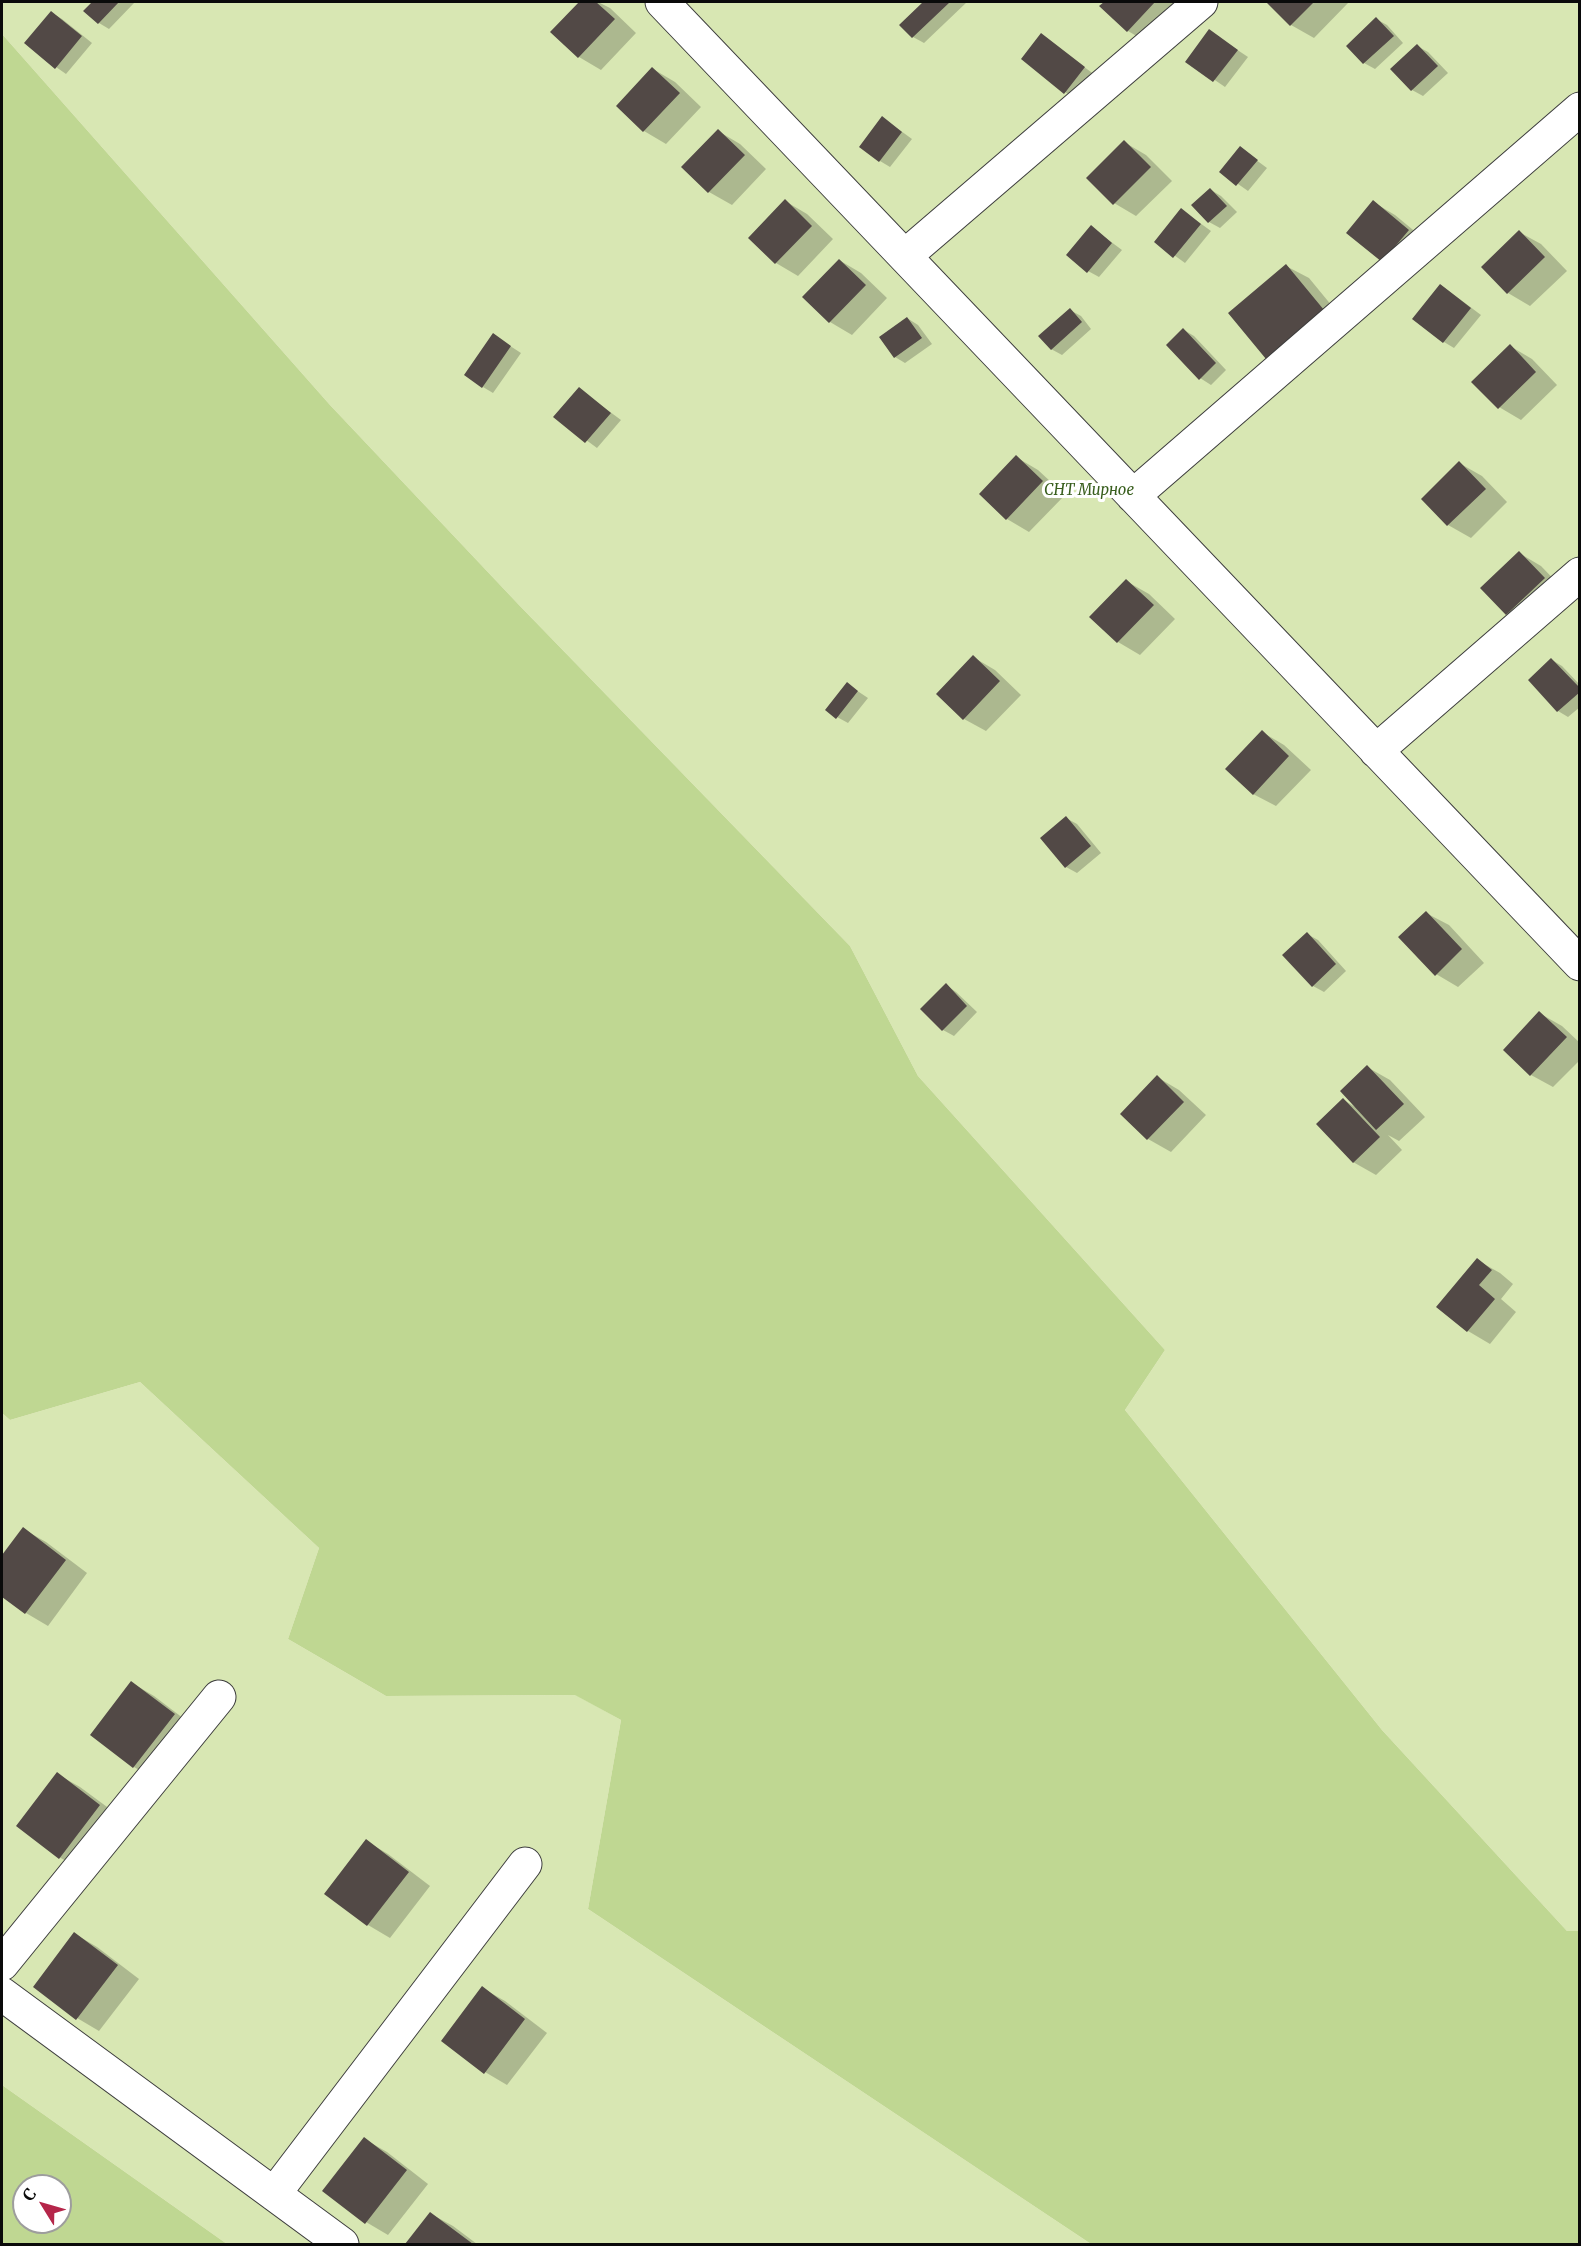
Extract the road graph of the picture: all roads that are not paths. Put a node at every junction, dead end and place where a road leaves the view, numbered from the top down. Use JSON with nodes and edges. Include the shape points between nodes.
{"nodes":[{"id":1,"x":1201,"y":2,"type":"edge"},
{"id":2,"x":670,"y":4,"type":"edge"},
{"id":3,"x":1580,"y":109,"type":"edge"},
{"id":4,"x":905,"y":256,"type":"junction"},
{"id":5,"x":1133,"y":496,"type":"junction"},
{"id":6,"x":1580,"y":574,"type":"edge"},
{"id":7,"x":1376,"y":751,"type":"junction"},
{"id":8,"x":1580,"y":964,"type":"edge"},
{"id":9,"x":219,"y":1697,"type":"dead end"},
{"id":10,"x":525,"y":1864,"type":"dead end"},
{"id":11,"x":2,"y":1964,"type":"edge"},
{"id":12,"x":2,"y":1994,"type":"edge"},
{"id":13,"x":274,"y":2194,"type":"junction"},
{"id":14,"x":342,"y":2244,"type":"edge"}],
"edges":[{"from":1,"to":4,"type":"street"},
{"from":2,"to":4,"type":"street"},
{"from":3,"to":5,"type":"street"},
{"from":4,"to":5,"type":"street"},
{"from":5,"to":7,"type":"street"},
{"from":6,"to":7,"type":"street"},
{"from":7,"to":8,"type":"street"},
{"from":9,"to":11,"type":"street"},
{"from":10,"to":13,"type":"street"},
{"from":12,"to":13,"type":"street"},
{"from":13,"to":14,"type":"street"}]}
